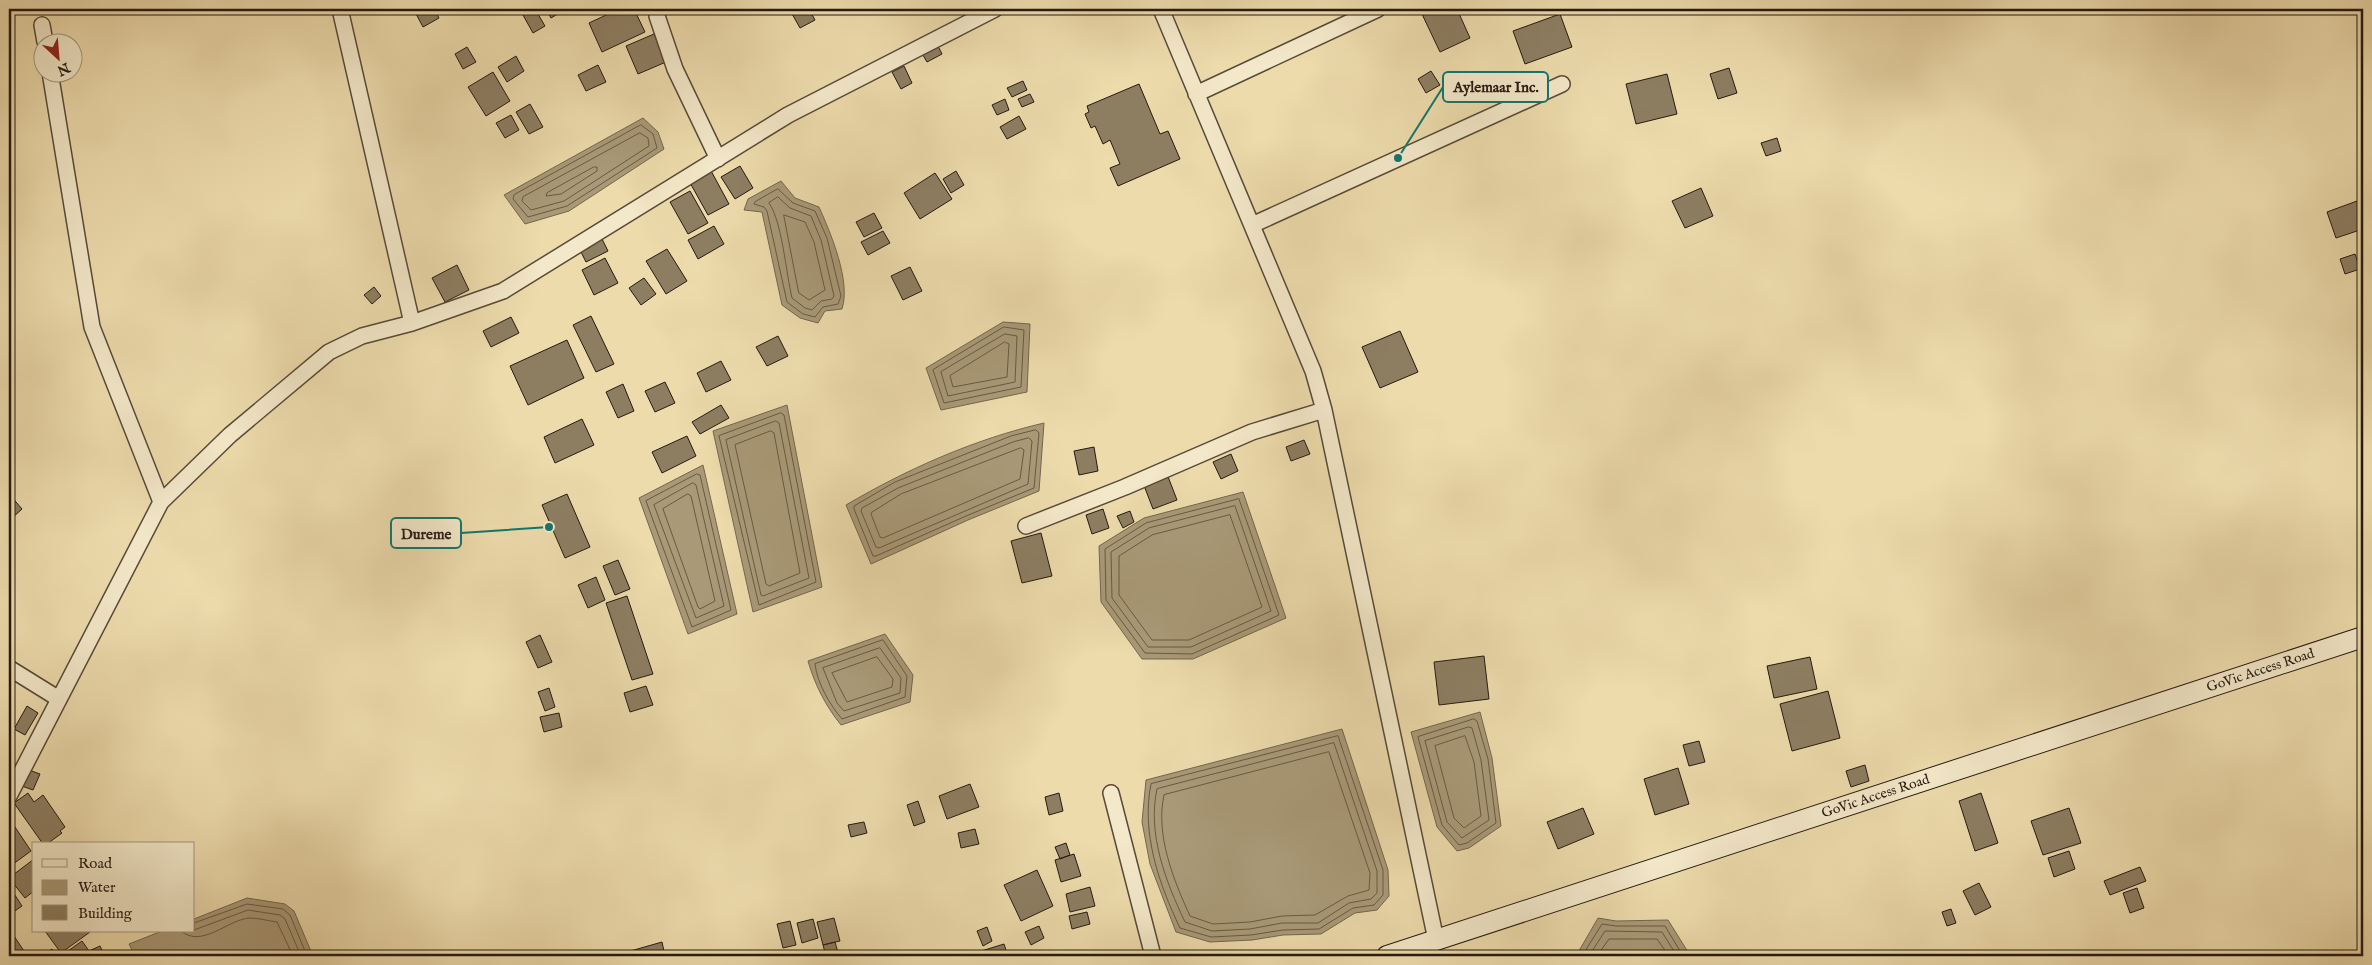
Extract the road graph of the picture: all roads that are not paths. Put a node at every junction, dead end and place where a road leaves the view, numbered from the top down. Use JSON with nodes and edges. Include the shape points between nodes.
{"nodes":[{"id":1,"x":340,"y":9,"type":"edge"},
{"id":2,"x":657,"y":9,"type":"edge"},
{"id":3,"x":995,"y":9,"type":"edge"},
{"id":4,"x":1161,"y":9,"type":"edge"},
{"id":5,"x":1378,"y":9,"type":"edge"},
{"id":6,"x":42,"y":25,"type":"dead end"},
{"id":7,"x":43,"y":32,"type":"edge"},
{"id":8,"x":52,"y":82,"type":"edge"},
{"id":9,"x":1562,"y":84,"type":"dead end"},
{"id":10,"x":1196,"y":94,"type":"junction"},
{"id":11,"x":718,"y":158,"type":"junction"},
{"id":12,"x":1252,"y":225,"type":"junction"},
{"id":13,"x":412,"y":323,"type":"junction"},
{"id":14,"x":1324,"y":410,"type":"junction"},
{"id":15,"x":161,"y":502,"type":"junction"},
{"id":16,"x":1026,"y":526,"type":"dead end"},
{"id":17,"x":2363,"y":637,"type":"edge"},
{"id":18,"x":9,"y":668,"type":"edge"},
{"id":19,"x":59,"y":699,"type":"junction"},
{"id":20,"x":1111,"y":793,"type":"dead end"},
{"id":21,"x":9,"y":796,"type":"edge"},
{"id":22,"x":1436,"y":940,"type":"junction"},
{"id":23,"x":1154,"y":956,"type":"edge"},
{"id":24,"x":1387,"y":956,"type":"edge"}],
"edges":[{"from":1,"to":13,"type":"street"},
{"from":2,"to":11,"type":"street","via":[[675,68]]},
{"from":3,"to":11,"type":"street","via":[[788,115]]},
{"from":4,"to":10,"type":"street"},
{"from":5,"to":10,"type":"street"},
{"from":6,"to":7,"type":"street"},
{"from":8,"to":15,"type":"street","via":[[92,327]]},
{"from":9,"to":12,"type":"street"},
{"from":10,"to":12,"type":"street"},
{"from":11,"to":13,"type":"street","via":[[503,291]]},
{"from":12,"to":14,"type":"street","via":[[1313,371]]},
{"from":13,"to":15,"type":"street","via":[[362,336],[329,352],[230,435]]},
{"from":14,"to":16,"type":"street","via":[[1252,432]]},
{"from":14,"to":22,"type":"street"},
{"from":15,"to":19,"type":"street"},
{"from":17,"to":22,"type":"main road","name":"GoVic Access Road"},
{"from":18,"to":19,"type":"street"},
{"from":19,"to":21,"type":"street"},
{"from":20,"to":23,"type":"street"},
{"from":22,"to":24,"type":"main road","name":"GoVic Access Road"}]}
